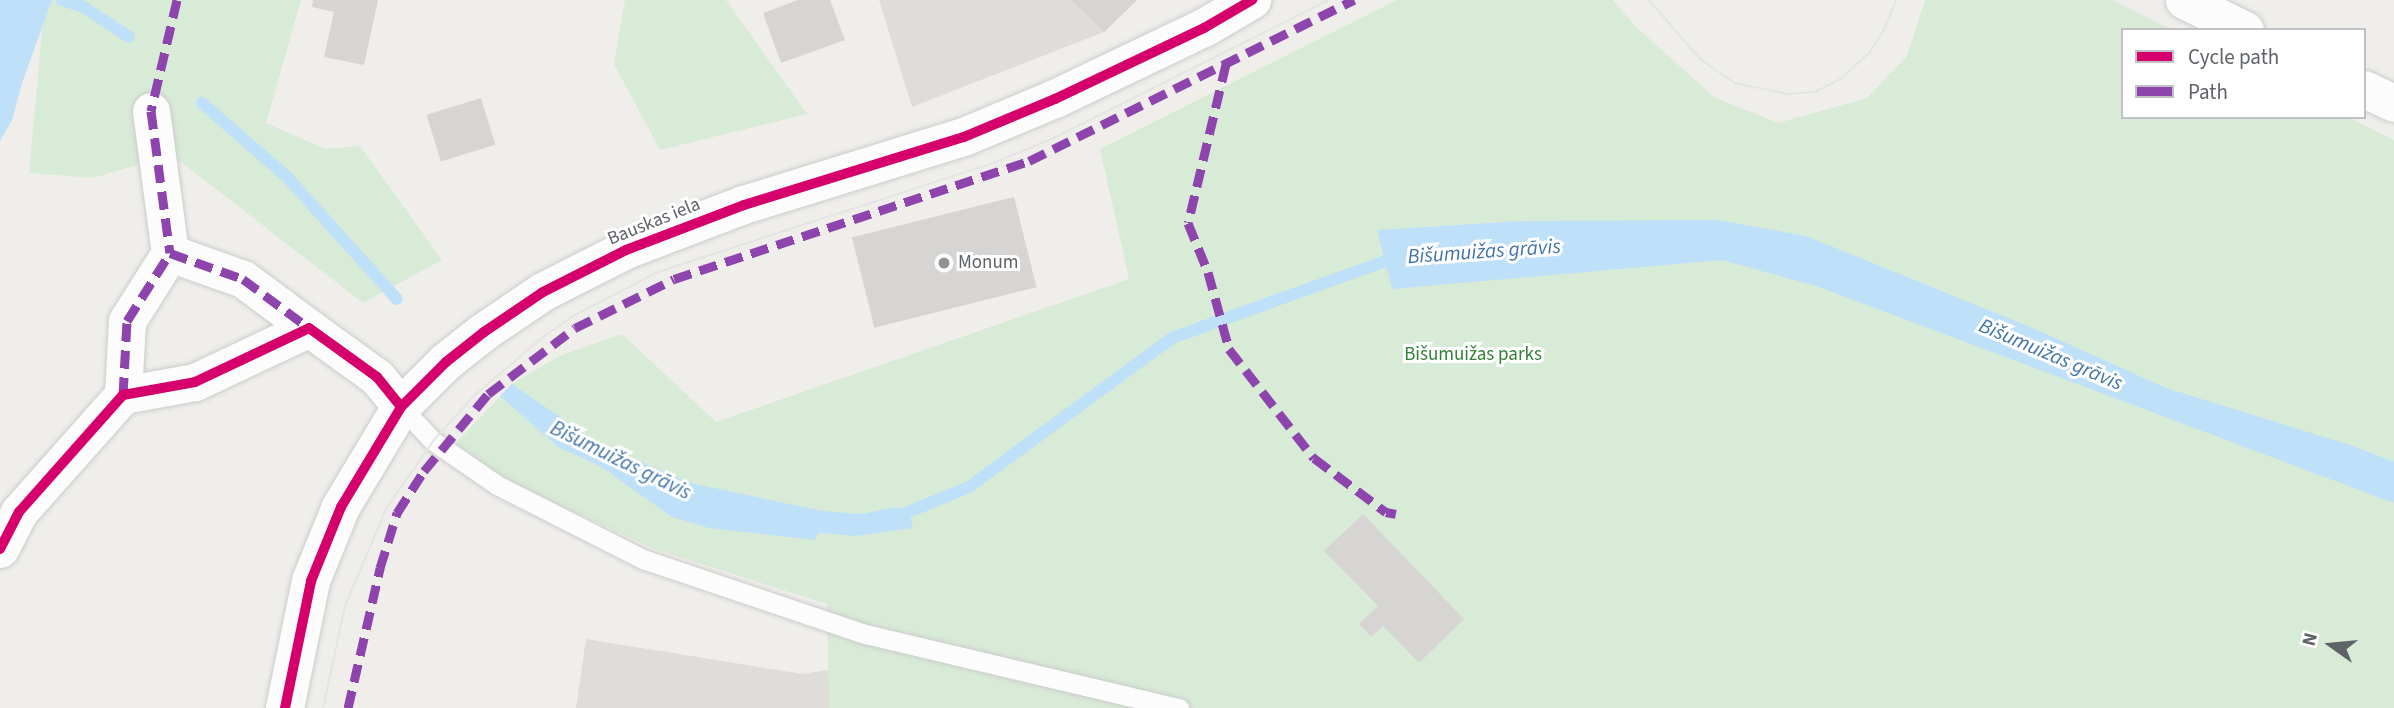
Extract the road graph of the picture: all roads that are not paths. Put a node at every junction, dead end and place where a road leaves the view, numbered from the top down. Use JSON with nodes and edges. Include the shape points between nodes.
{"nodes":[{"id":1,"x":1252,"y":0,"type":"edge"},
{"id":2,"x":2185,"y":0,"type":"edge"},
{"id":3,"x":2241,"y":28,"type":"edge"},
{"id":4,"x":2366,"y":90,"type":"edge"},
{"id":5,"x":2394,"y":103,"type":"edge"},
{"id":6,"x":151,"y":111,"type":"dead end"},
{"id":7,"x":170,"y":253,"type":"junction"},
{"id":8,"x":309,"y":328,"type":"junction"},
{"id":9,"x":123,"y":395,"type":"junction"},
{"id":10,"x":401,"y":407,"type":"junction"},
{"id":11,"x":0,"y":549,"type":"edge"},
{"id":12,"x":285,"y":708,"type":"edge"},
{"id":13,"x":1179,"y":708,"type":"edge"}],
"edges":[{"from":1,"to":10,"type":"street","name":"Bauskas iela","via":[[1055,99],[964,137],[744,205],[626,250],[543,292],[484,332]]},
{"from":2,"to":3,"type":"street"},
{"from":4,"to":5,"type":"street"},
{"from":6,"to":7,"type":"street"},
{"from":7,"to":8,"type":"street","via":[[243,279]]},
{"from":7,"to":9,"type":"street","via":[[127,321]]},
{"from":8,"to":9,"type":"street","via":[[195,382]]},
{"from":8,"to":10,"type":"street","via":[[377,377]]},
{"from":9,"to":11,"type":"street","via":[[19,512]]},
{"from":10,"to":12,"type":"street","name":"Bauskas iela","via":[[341,507],[311,581]]},
{"from":10,"to":13,"type":"lane","via":[[433,441],[497,485],[643,559],[865,634]]}]}
